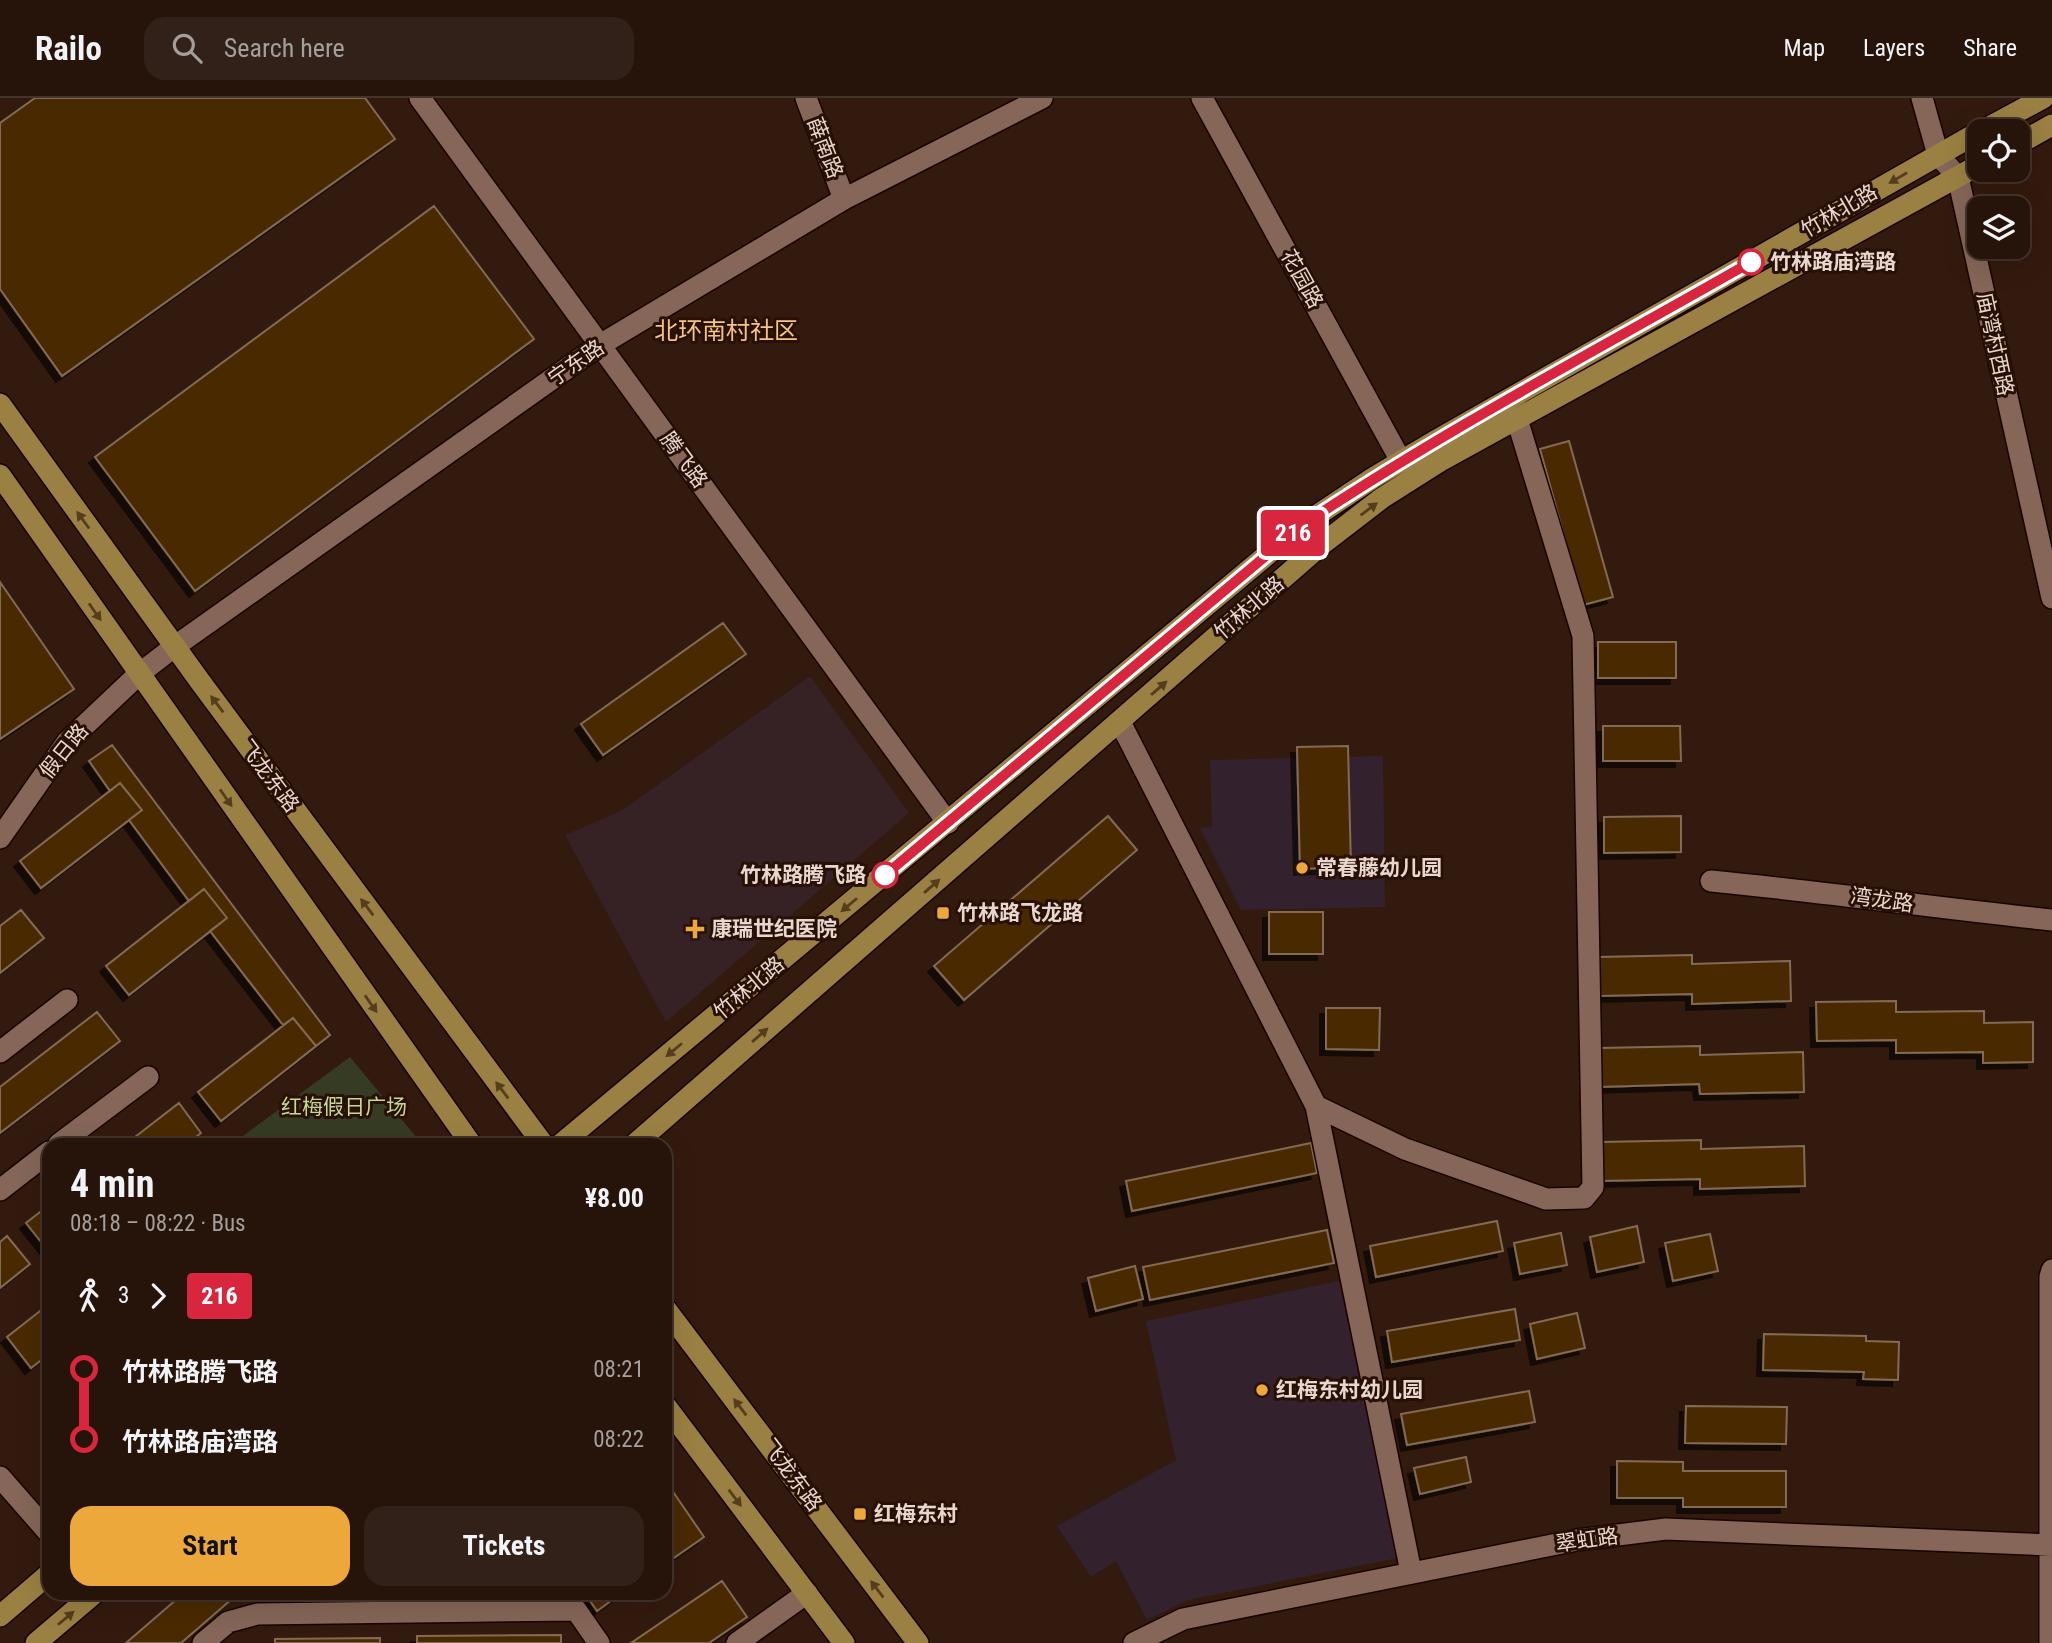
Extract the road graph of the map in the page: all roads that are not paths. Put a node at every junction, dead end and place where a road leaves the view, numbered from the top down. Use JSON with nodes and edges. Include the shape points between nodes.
{"nodes":[{"id":1,"x":420,"y":98,"type":"edge"},
{"id":2,"x":806,"y":98,"type":"edge"},
{"id":3,"x":1042,"y":98,"type":"edge"},
{"id":4,"x":1202,"y":98,"type":"edge"},
{"id":5,"x":1922,"y":98,"type":"edge"},
{"id":6,"x":2043,"y":98,"type":"edge"},
{"id":7,"x":2004,"y":119,"type":"edge"},
{"id":8,"x":2052,"y":125,"type":"edge"},
{"id":9,"x":2030,"y":137,"type":"edge"},
{"id":10,"x":1967,"y":139,"type":"edge"},
{"id":11,"x":1938,"y":155,"type":"junction"},
{"id":12,"x":1967,"y":172,"type":"edge"},
{"id":13,"x":1958,"y":177,"type":"junction"},
{"id":14,"x":844,"y":199,"type":"junction"},
{"id":15,"x":600,"y":345,"type":"junction"},
{"id":16,"x":0,"y":404,"type":"edge"},
{"id":17,"x":1517,"y":419,"type":"junction"},
{"id":18,"x":1401,"y":461,"type":"junction"},
{"id":19,"x":0,"y":475,"type":"edge"},
{"id":20,"x":2052,"y":598,"type":"edge"},
{"id":21,"x":174,"y":647,"type":"junction"},
{"id":22,"x":139,"y":674,"type":"junction"},
{"id":23,"x":1120,"y":722,"type":"junction"},
{"id":24,"x":948,"y":823,"type":"junction"},
{"id":25,"x":0,"y":838,"type":"edge"},
{"id":26,"x":1711,"y":881,"type":"dead end"},
{"id":27,"x":2052,"y":920,"type":"edge"},
{"id":28,"x":67,"y":1000,"type":"dead end"},
{"id":29,"x":0,"y":1052,"type":"edge"},
{"id":30,"x":148,"y":1077,"type":"dead end"},
{"id":31,"x":1316,"y":1106,"type":"junction"},
{"id":32,"x":67,"y":1138,"type":"edge"},
{"id":33,"x":467,"y":1138,"type":"edge"},
{"id":34,"x":539,"y":1138,"type":"edge"},
{"id":35,"x":568,"y":1138,"type":"edge"},
{"id":36,"x":642,"y":1138,"type":"edge"},
{"id":37,"x":42,"y":1157,"type":"edge"},
{"id":38,"x":0,"y":1190,"type":"edge"},
{"id":39,"x":2052,"y":1270,"type":"edge"},
{"id":40,"x":672,"y":1317,"type":"edge"},
{"id":41,"x":672,"y":1414,"type":"edge"},
{"id":42,"x":0,"y":1477,"type":"edge"},
{"id":43,"x":42,"y":1525,"type":"edge"},
{"id":44,"x":2052,"y":1545,"type":"edge"},
{"id":45,"x":1411,"y":1572,"type":"junction"},
{"id":46,"x":42,"y":1580,"type":"edge"},
{"id":47,"x":807,"y":1593,"type":"junction"},
{"id":48,"x":87,"y":1600,"type":"edge"},
{"id":49,"x":0,"y":1616,"type":"edge"},
{"id":50,"x":36,"y":1643,"type":"edge"},
{"id":51,"x":203,"y":1643,"type":"edge"},
{"id":52,"x":599,"y":1643,"type":"edge"},
{"id":53,"x":737,"y":1643,"type":"edge"},
{"id":54,"x":844,"y":1643,"type":"edge"},
{"id":55,"x":918,"y":1643,"type":"edge"},
{"id":56,"x":1134,"y":1643,"type":"edge"},
{"id":57,"x":2050,"y":1643,"type":"edge"}],
"edges":[{"from":1,"to":15,"type":"street","name":"腾飞路"},
{"from":2,"to":14,"type":"street","name":"薛南路"},
{"from":3,"to":14,"type":"street","name":"宁东路"},
{"from":4,"to":18,"type":"street","name":"花园路"},
{"from":5,"to":11,"type":"street","name":"庙湾村西路"},
{"from":6,"to":7,"type":"main road","name":"竹林北路"},
{"from":8,"to":9,"type":"main road"},
{"from":10,"to":11,"type":"main road","name":"竹林北路"},
{"from":11,"to":13,"type":"street","name":"庙湾村西路"},
{"from":11,"to":18,"type":"main road","name":"竹林北路","one_way":true},
{"from":12,"to":13,"type":"main road","name":"竹林北路"},
{"from":13,"to":17,"type":"main road","name":"竹林北路"},
{"from":13,"to":20,"type":"street","name":"庙湾村西路"},
{"from":14,"to":15,"type":"street","name":"宁东路"},
{"from":15,"to":21,"type":"street","name":"宁东路"},
{"from":15,"to":24,"type":"street","name":"腾飞路"},
{"from":21,"to":16,"type":"main road","name":"飞龙东路","one_way":true},
{"from":23,"to":17,"type":"main road","name":"竹林北路","one_way":true,"via":[[1321,545],[1382,498]]},
{"from":17,"to":31,"type":"street","via":[[1583,636],[1593,1187],[1584,1198],[1546,1199],[1405,1149]]},
{"from":18,"to":24,"type":"main road","name":"竹林北路","via":[[1304,524]]},
{"from":19,"to":22,"type":"main road","one_way":true},
{"from":21,"to":22,"type":"street","name":"宁东路"},
{"from":34,"to":21,"type":"main road","name":"飞龙东路","one_way":true},
{"from":22,"to":25,"type":"street","name":"假日路","via":[[67,742]]},
{"from":22,"to":33,"type":"main road","one_way":true},
{"from":23,"to":31,"type":"street"},
{"from":36,"to":23,"type":"main road","name":"竹林北路","one_way":true},
{"from":24,"to":35,"type":"main road","name":"竹林北路","one_way":true},
{"from":26,"to":27,"type":"street","name":"湾龙路"},
{"from":28,"to":29,"type":"street"},
{"from":30,"to":32,"type":"street"},
{"from":31,"to":45,"type":"street"},
{"from":37,"to":38,"type":"street"},
{"from":39,"to":44,"type":"street"},
{"from":55,"to":40,"type":"main road","name":"飞龙东路","one_way":true},
{"from":41,"to":47,"type":"main road","one_way":true},
{"from":42,"to":43,"type":"street"},
{"from":44,"to":45,"type":"street","name":"翠虹路","via":[[1666,1529],[1577,1540]]},
{"from":44,"to":57,"type":"street"},
{"from":45,"to":56,"type":"street","name":"翠虹路","via":[[1183,1619]]},
{"from":46,"to":49,"type":"main road"},
{"from":47,"to":53,"type":"street"},
{"from":47,"to":54,"type":"main road"},
{"from":50,"to":48,"type":"main road","one_way":true},
{"from":51,"to":52,"type":"street","via":[[229,1622],[257,1614],[576,1610]]}]}
